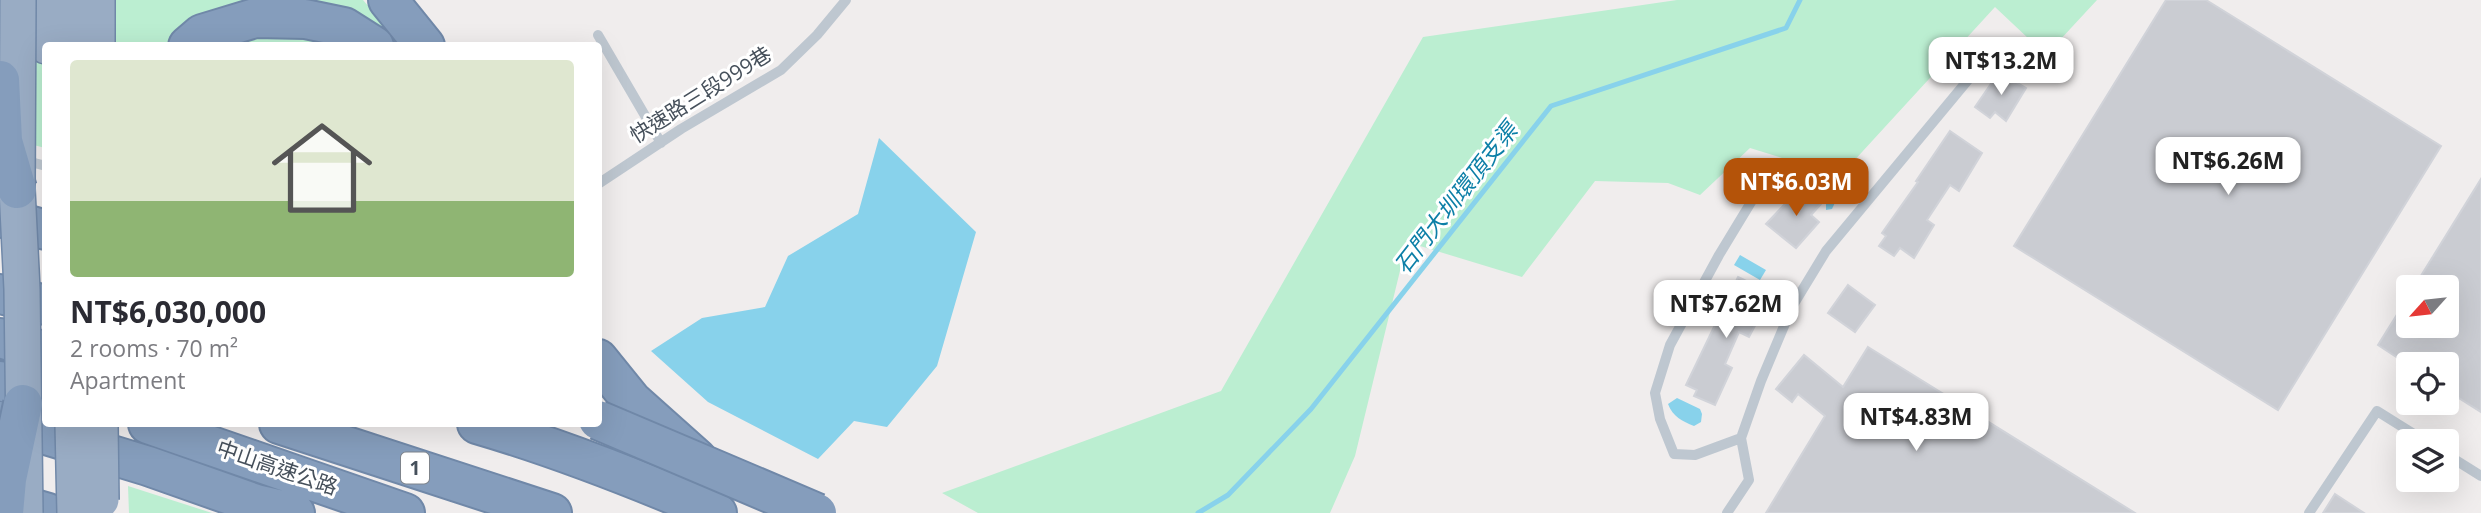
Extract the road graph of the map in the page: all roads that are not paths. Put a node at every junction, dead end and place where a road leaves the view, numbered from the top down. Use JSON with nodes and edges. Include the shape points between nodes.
{"nodes":[{"id":1,"x":18,"y":0,"type":"edge"},
{"id":2,"x":46,"y":0,"type":"edge"},
{"id":3,"x":71,"y":0,"type":"edge"},
{"id":4,"x":97,"y":0,"type":"edge"},
{"id":5,"x":388,"y":0,"type":"edge"},
{"id":6,"x":401,"y":0,"type":"edge"},
{"id":7,"x":845,"y":0,"type":"edge"},
{"id":8,"x":598,"y":35,"type":"dead end"},
{"id":9,"x":46,"y":42,"type":"edge"},
{"id":10,"x":71,"y":42,"type":"edge"},
{"id":11,"x":97,"y":42,"type":"edge"},
{"id":12,"x":193,"y":42,"type":"edge"},
{"id":13,"x":368,"y":42,"type":"edge"},
{"id":14,"x":424,"y":42,"type":"edge"},
{"id":15,"x":425,"y":42,"type":"edge"},
{"id":16,"x":1997,"y":45,"type":"dead end"},
{"id":17,"x":0,"y":80,"type":"edge"},
{"id":18,"x":661,"y":143,"type":"junction"},
{"id":19,"x":0,"y":154,"type":"edge"},
{"id":20,"x":1779,"y":164,"type":"dead end"},
{"id":21,"x":602,"y":181,"type":"edge"},
{"id":22,"x":21,"y":191,"type":"edge"},
{"id":23,"x":42,"y":224,"type":"edge"},
{"id":24,"x":0,"y":294,"type":"edge"},
{"id":25,"x":42,"y":304,"type":"edge"},
{"id":26,"x":0,"y":338,"type":"edge"},
{"id":27,"x":42,"y":351,"type":"edge"},
{"id":28,"x":602,"y":364,"type":"edge"},
{"id":29,"x":24,"y":405,"type":"edge"},
{"id":30,"x":42,"y":414,"type":"edge"},
{"id":31,"x":602,"y":422,"type":"edge"},
{"id":32,"x":69,"y":427,"type":"edge"},
{"id":33,"x":75,"y":427,"type":"edge"},
{"id":34,"x":100,"y":427,"type":"edge"},
{"id":35,"x":157,"y":427,"type":"edge"},
{"id":36,"x":288,"y":427,"type":"edge"},
{"id":37,"x":487,"y":427,"type":"edge"},
{"id":38,"x":2406,"y":429,"type":"edge"},
{"id":39,"x":1741,"y":438,"type":"junction"},
{"id":40,"x":2459,"y":462,"type":"edge"},
{"id":41,"x":2481,"y":476,"type":"edge"},
{"id":42,"x":0,"y":499,"type":"edge"},
{"id":43,"x":263,"y":508,"type":"edge"},
{"id":44,"x":96,"y":510,"type":"edge"},
{"id":45,"x":4,"y":513,"type":"edge"},
{"id":46,"x":24,"y":513,"type":"edge"},
{"id":47,"x":50,"y":513,"type":"edge"},
{"id":48,"x":295,"y":513,"type":"edge"},
{"id":49,"x":405,"y":513,"type":"edge"},
{"id":50,"x":552,"y":513,"type":"edge"},
{"id":51,"x":717,"y":513,"type":"edge"},
{"id":52,"x":777,"y":513,"type":"edge"},
{"id":53,"x":817,"y":513,"type":"edge"},
{"id":54,"x":1727,"y":513,"type":"edge"},
{"id":55,"x":2309,"y":513,"type":"edge"}],
"edges":[{"from":1,"to":22,"type":"highway","bridge":true},
{"from":2,"to":9,"type":"highway"},
{"from":3,"to":10,"type":"highway"},
{"from":4,"to":11,"type":"highway"},
{"from":5,"to":14,"type":"highway"},
{"from":6,"to":15,"type":"highway"},
{"from":7,"to":18,"type":"lane","name":"快速路三段999巷","via":[[781,70]]},
{"from":8,"to":18,"type":"lane"},
{"from":12,"to":13,"type":"highway","via":[[202,34],[255,18],[305,19],[344,27]]},
{"from":16,"to":39,"type":"lane","via":[[1826,251],[1792,307]]},
{"from":17,"to":22,"type":"highway","bridge":true,"via":[[3,141]]},
{"from":18,"to":21,"type":"lane","name":"快速路三段999巷"},
{"from":19,"to":22,"type":"lane"},
{"from":20,"to":39,"type":"lane","via":[[1719,255],[1670,345],[1655,393],[1674,454],[1695,455]]},
{"from":22,"to":23,"type":"highway"},
{"from":22,"to":29,"type":"highway","bridge":true},
{"from":24,"to":25,"type":"highway"},
{"from":26,"to":27,"type":"highway"},
{"from":28,"to":52,"type":"highway","bridge":true,"via":[[632,401],[680,446],[730,485]]},
{"from":29,"to":30,"type":"highway"},
{"from":29,"to":45,"type":"highway","bridge":true},
{"from":29,"to":46,"type":"highway","bridge":true},
{"from":29,"to":47,"type":"highway"},
{"from":31,"to":53,"type":"highway","bridge":true},
{"from":32,"to":43,"type":"highway","via":[[148,466]]},
{"from":33,"to":44,"type":"highway","bridge":true},
{"from":34,"to":44,"type":"highway","bridge":true},
{"from":35,"to":49,"type":"highway","name":"中山高速公路","number":"1"},
{"from":36,"to":50,"type":"highway","name":"中山高速公路","number":"1"},
{"from":37,"to":51,"type":"highway","via":[[640,480]]},
{"from":38,"to":55,"type":"lane","via":[[2377,411]]},
{"from":39,"to":54,"type":"lane","via":[[1749,480]]},
{"from":40,"to":41,"type":"lane"},
{"from":42,"to":47,"type":"highway","bridge":true},
{"from":43,"to":48,"type":"highway"}]}
